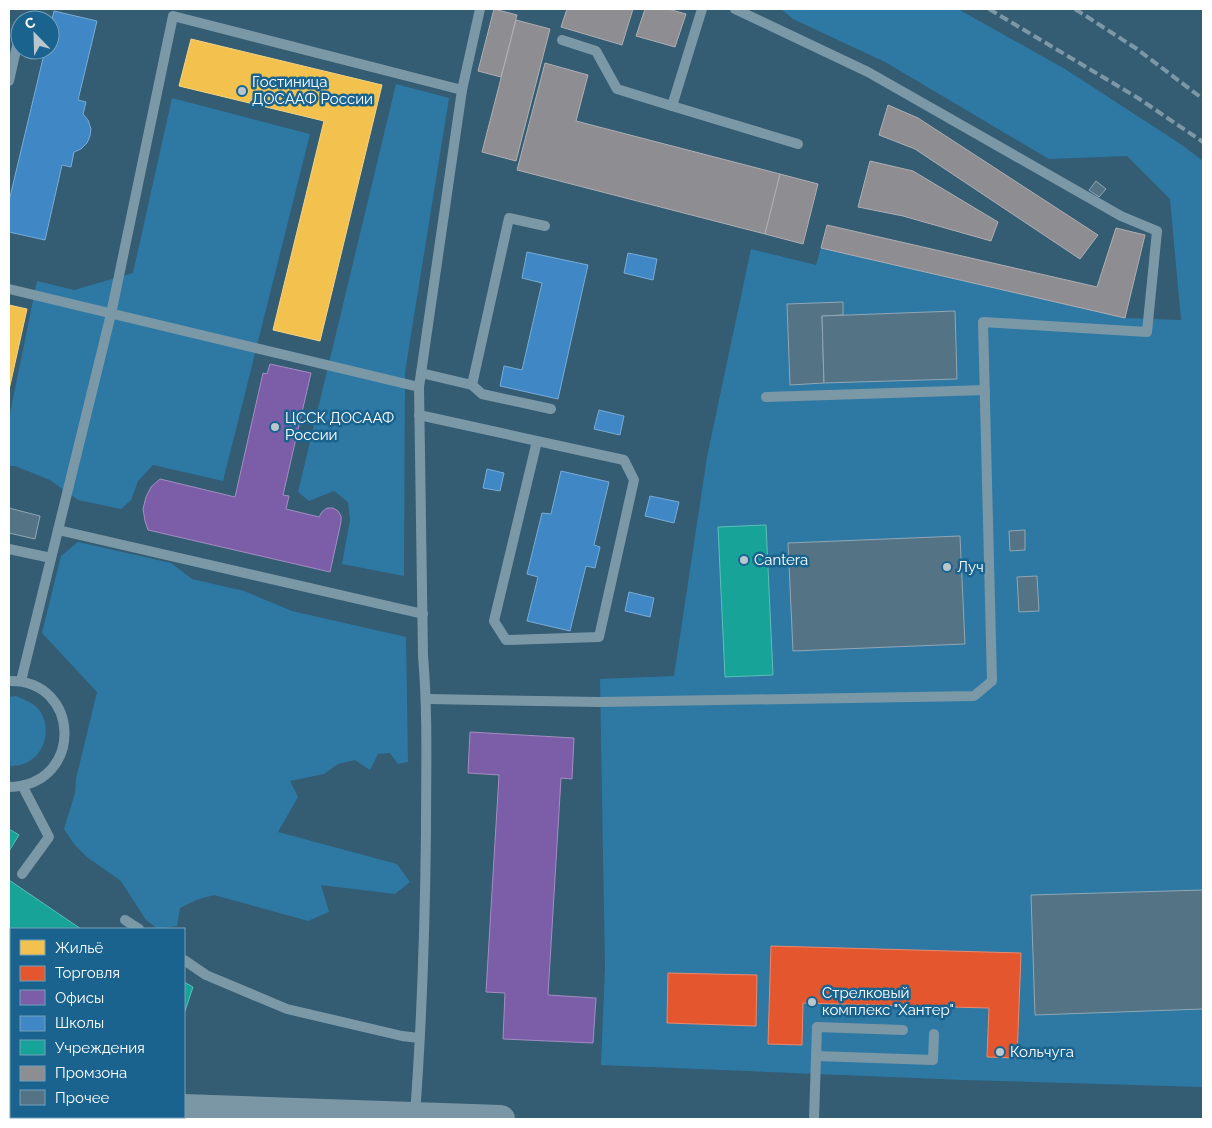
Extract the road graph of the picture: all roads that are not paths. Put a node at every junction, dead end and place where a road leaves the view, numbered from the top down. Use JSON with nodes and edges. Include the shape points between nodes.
{"nodes":[{"id":1,"x":480,"y":9,"type":"edge"},
{"id":2,"x":702,"y":9,"type":"edge"},
{"id":3,"x":735,"y":9,"type":"edge"},
{"id":4,"x":562,"y":40,"type":"dead end"},
{"id":5,"x":14,"y":60,"type":"edge"},
{"id":6,"x":9,"y":81,"type":"edge"},
{"id":7,"x":462,"y":90,"type":"junction"},
{"id":8,"x":672,"y":106,"type":"junction"},
{"id":9,"x":798,"y":144,"type":"dead end"},
{"id":10,"x":545,"y":226,"type":"dead end"},
{"id":11,"x":9,"y":289,"type":"edge"},
{"id":12,"x":111,"y":314,"type":"junction"},
{"id":13,"x":421,"y":374,"type":"junction"},
{"id":14,"x":472,"y":384,"type":"junction"},
{"id":15,"x":419,"y":387,"type":"junction"},
{"id":16,"x":985,"y":390,"type":"junction"},
{"id":17,"x":766,"y":397,"type":"dead end"},
{"id":18,"x":551,"y":409,"type":"dead end"},
{"id":19,"x":419,"y":415,"type":"junction"},
{"id":20,"x":537,"y":441,"type":"junction"},
{"id":21,"x":58,"y":530,"type":"junction"},
{"id":22,"x":9,"y":549,"type":"edge"},
{"id":23,"x":51,"y":558,"type":"junction"},
{"id":24,"x":423,"y":614,"type":"junction"},
{"id":25,"x":9,"y":681,"type":"edge"},
{"id":26,"x":21,"y":681,"type":"junction"},
{"id":27,"x":427,"y":699,"type":"junction"},
{"id":28,"x":23,"y":787,"type":"junction"},
{"id":29,"x":9,"y":788,"type":"edge"},
{"id":30,"x":22,"y":874,"type":"dead end"},
{"id":31,"x":125,"y":920,"type":"dead end"},
{"id":32,"x":137,"y":928,"type":"edge"},
{"id":33,"x":185,"y":961,"type":"edge"},
{"id":34,"x":903,"y":1030,"type":"dead end"},
{"id":35,"x":934,"y":1034,"type":"dead end"},
{"id":36,"x":419,"y":1038,"type":"junction"},
{"id":37,"x":816,"y":1056,"type":"junction"},
{"id":38,"x":185,"y":1108,"type":"edge"},
{"id":39,"x":414,"y":1115,"type":"junction"},
{"id":40,"x":501,"y":1119,"type":"edge"},
{"id":41,"x":814,"y":1119,"type":"edge"}],
"edges":[{"from":1,"to":7,"type":"lane"},
{"from":2,"to":8,"type":"lane"},
{"from":3,"to":16,"type":"lane","via":[[868,72],[1121,216],[1157,231],[1147,332],[983,322]]},
{"from":4,"to":8,"type":"lane","via":[[596,51],[617,89]]},
{"from":5,"to":6,"type":"lane"},
{"from":7,"to":12,"type":"lane","via":[[173,16]]},
{"from":7,"to":13,"type":"lane"},
{"from":8,"to":9,"type":"lane"},
{"from":10,"to":14,"type":"lane","via":[[509,218]]},
{"from":11,"to":12,"type":"lane"},
{"from":12,"to":15,"type":"lane"},
{"from":12,"to":21,"type":"lane"},
{"from":13,"to":14,"type":"lane"},
{"from":13,"to":15,"type":"lane"},
{"from":14,"to":18,"type":"lane","via":[[482,394]]},
{"from":15,"to":19,"type":"lane"},
{"from":16,"to":17,"type":"lane"},
{"from":16,"to":27,"type":"lane","via":[[992,681],[974,696],[600,702]]},
{"from":19,"to":20,"type":"lane"},
{"from":19,"to":24,"type":"lane"},
{"from":20,"to":20,"type":"lane","via":[[624,460],[634,480],[599,637],[506,640],[494,622]]},
{"from":21,"to":23,"type":"lane"},
{"from":21,"to":24,"type":"lane"},
{"from":22,"to":23,"type":"lane"},
{"from":23,"to":26,"type":"lane"},
{"from":24,"to":27,"type":"lane"},
{"from":25,"to":26,"type":"lane"},
{"from":26,"to":28,"type":"lane","via":[[40,688],[56,703],[64,722],[65,736],[57,763],[43,778]]},
{"from":27,"to":36,"type":"lane"},
{"from":28,"to":29,"type":"lane"},
{"from":28,"to":30,"type":"lane","via":[[49,837]]},
{"from":31,"to":32,"type":"lane"},
{"from":33,"to":36,"type":"lane","via":[[206,974],[286,1008]]},
{"from":34,"to":37,"type":"lane","via":[[817,1027]]},
{"from":35,"to":37,"type":"lane","via":[[934,1060]]},
{"from":36,"to":39,"type":"lane"},
{"from":37,"to":41,"type":"lane"},
{"from":38,"to":39,"type":"main road"},
{"from":39,"to":40,"type":"main road"}]}
